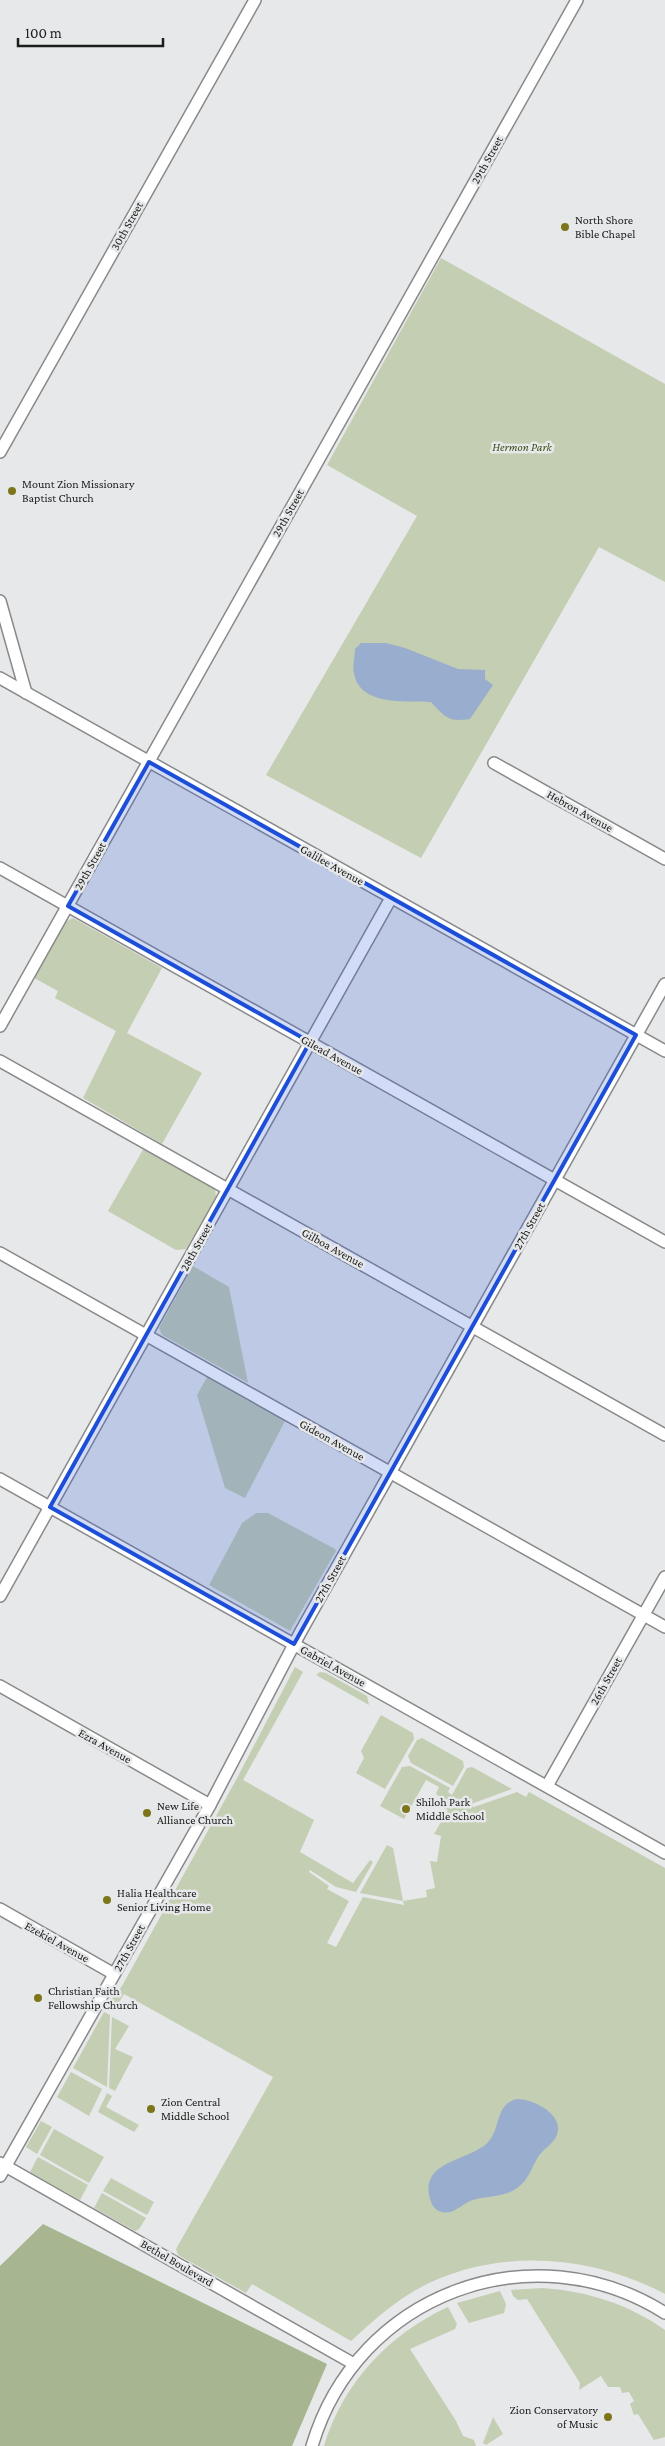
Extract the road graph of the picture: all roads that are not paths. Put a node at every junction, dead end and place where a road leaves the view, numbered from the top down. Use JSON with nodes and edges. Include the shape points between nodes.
{"nodes":[{"id":1,"x":255,"y":0,"type":"edge"},
{"id":2,"x":577,"y":0,"type":"edge"},
{"id":3,"x":0,"y":452,"type":"edge"},
{"id":4,"x":0,"y":601,"type":"edge"},
{"id":5,"x":0,"y":678,"type":"edge"},
{"id":6,"x":26,"y":693,"type":"junction"},
{"id":7,"x":149,"y":762,"type":"junction"},
{"id":8,"x":494,"y":763,"type":"dead end"},
{"id":9,"x":665,"y":859,"type":"edge"},
{"id":10,"x":0,"y":868,"type":"edge"},
{"id":11,"x":391,"y":898,"type":"junction"},
{"id":12,"x":68,"y":906,"type":"junction"},
{"id":13,"x":665,"y":984,"type":"edge"},
{"id":14,"x":0,"y":1026,"type":"edge"},
{"id":15,"x":636,"y":1035,"type":"junction"},
{"id":16,"x":310,"y":1042,"type":"junction"},
{"id":17,"x":665,"y":1051,"type":"edge"},
{"id":18,"x":0,"y":1060,"type":"edge"},
{"id":19,"x":555,"y":1180,"type":"junction"},
{"id":20,"x":228,"y":1189,"type":"junction"},
{"id":21,"x":665,"y":1242,"type":"edge"},
{"id":22,"x":0,"y":1253,"type":"edge"},
{"id":23,"x":472,"y":1326,"type":"junction"},
{"id":24,"x":146,"y":1335,"type":"junction"},
{"id":25,"x":665,"y":1435,"type":"edge"},
{"id":26,"x":390,"y":1473,"type":"junction"},
{"id":27,"x":0,"y":1479,"type":"edge"},
{"id":28,"x":50,"y":1507,"type":"junction"},
{"id":29,"x":665,"y":1577,"type":"edge"},
{"id":30,"x":0,"y":1596,"type":"edge"},
{"id":31,"x":643,"y":1615,"type":"junction"},
{"id":32,"x":665,"y":1627,"type":"edge"},
{"id":33,"x":294,"y":1644,"type":"junction"},
{"id":34,"x":0,"y":1686,"type":"edge"},
{"id":35,"x":547,"y":1786,"type":"junction"},
{"id":36,"x":210,"y":1805,"type":"junction"},
{"id":37,"x":665,"y":1853,"type":"edge"},
{"id":38,"x":0,"y":1909,"type":"edge"},
{"id":39,"x":114,"y":1974,"type":"junction"},
{"id":40,"x":2,"y":2168,"type":"edge"},
{"id":41,"x":665,"y":2314,"type":"edge"},
{"id":42,"x":354,"y":2364,"type":"junction"},
{"id":43,"x":312,"y":2446,"type":"edge"}],
"edges":[{"from":1,"to":3,"type":"street","name":"30th Street"},
{"from":2,"to":7,"type":"street","name":"29th Street"},
{"from":4,"to":6,"type":"street"},
{"from":5,"to":6,"type":"street","name":"Galilee Avenue"},
{"from":6,"to":7,"type":"street","name":"Galilee Avenue"},
{"from":7,"to":11,"type":"street","name":"Galilee Avenue"},
{"from":7,"to":12,"type":"street","name":"29th Street"},
{"from":8,"to":9,"type":"street","name":"Hebron Avenue"},
{"from":10,"to":12,"type":"street","name":"Gilead Avenue"},
{"from":11,"to":15,"type":"street","name":"Galilee Avenue"},
{"from":11,"to":16,"type":"street","name":"28th Street"},
{"from":12,"to":14,"type":"street","name":"29th Street"},
{"from":12,"to":16,"type":"street","name":"Gilead Avenue"},
{"from":13,"to":15,"type":"street","name":"27th Street"},
{"from":15,"to":17,"type":"street","name":"Galilee Avenue"},
{"from":15,"to":19,"type":"street","name":"27th Street"},
{"from":16,"to":19,"type":"street","name":"Gilead Avenue"},
{"from":16,"to":20,"type":"street","name":"28th Street"},
{"from":18,"to":20,"type":"street","name":"Gilboa Avenue"},
{"from":19,"to":21,"type":"street","name":"Gilead Avenue"},
{"from":19,"to":23,"type":"street","name":"27th Street"},
{"from":20,"to":23,"type":"street","name":"Gilboa Avenue"},
{"from":20,"to":24,"type":"street","name":"28th Street"},
{"from":22,"to":24,"type":"street","name":"Gideon Avenue"},
{"from":23,"to":25,"type":"street","name":"Gilboa Avenue"},
{"from":23,"to":26,"type":"street","name":"27th Street"},
{"from":24,"to":26,"type":"street","name":"Gideon Avenue"},
{"from":24,"to":28,"type":"street","name":"28th Street"},
{"from":26,"to":31,"type":"street","name":"Gideon Avenue"},
{"from":26,"to":33,"type":"street","name":"27th Street"},
{"from":27,"to":28,"type":"street","name":"Gabriel Avenue"},
{"from":28,"to":30,"type":"street","name":"28th Street"},
{"from":28,"to":33,"type":"street","name":"Gabriel Avenue"},
{"from":29,"to":31,"type":"street","name":"26th Street"},
{"from":31,"to":32,"type":"street","name":"Gideon Avenue"},
{"from":31,"to":35,"type":"street","name":"26th Street"},
{"from":33,"to":35,"type":"street","name":"Gabriel Avenue"},
{"from":33,"to":36,"type":"street","name":"27th Street"},
{"from":34,"to":36,"type":"street","name":"Ezra Avenue"},
{"from":35,"to":37,"type":"street","name":"Gabriel Avenue"},
{"from":36,"to":39,"type":"street","name":"27th Street"},
{"from":38,"to":39,"type":"street","name":"Ezekiel Avenue"},
{"from":39,"to":40,"type":"street","name":"27th Street"},
{"from":40,"to":42,"type":"street","name":"Bethel Boulevard"},
{"from":41,"to":42,"type":"street","via":[[632,2295],[582,2280],[544,2276],[505,2278],[468,2286],[419,2308],[384,2333]]},
{"from":42,"to":43,"type":"street","via":[[331,2400]]}]}
